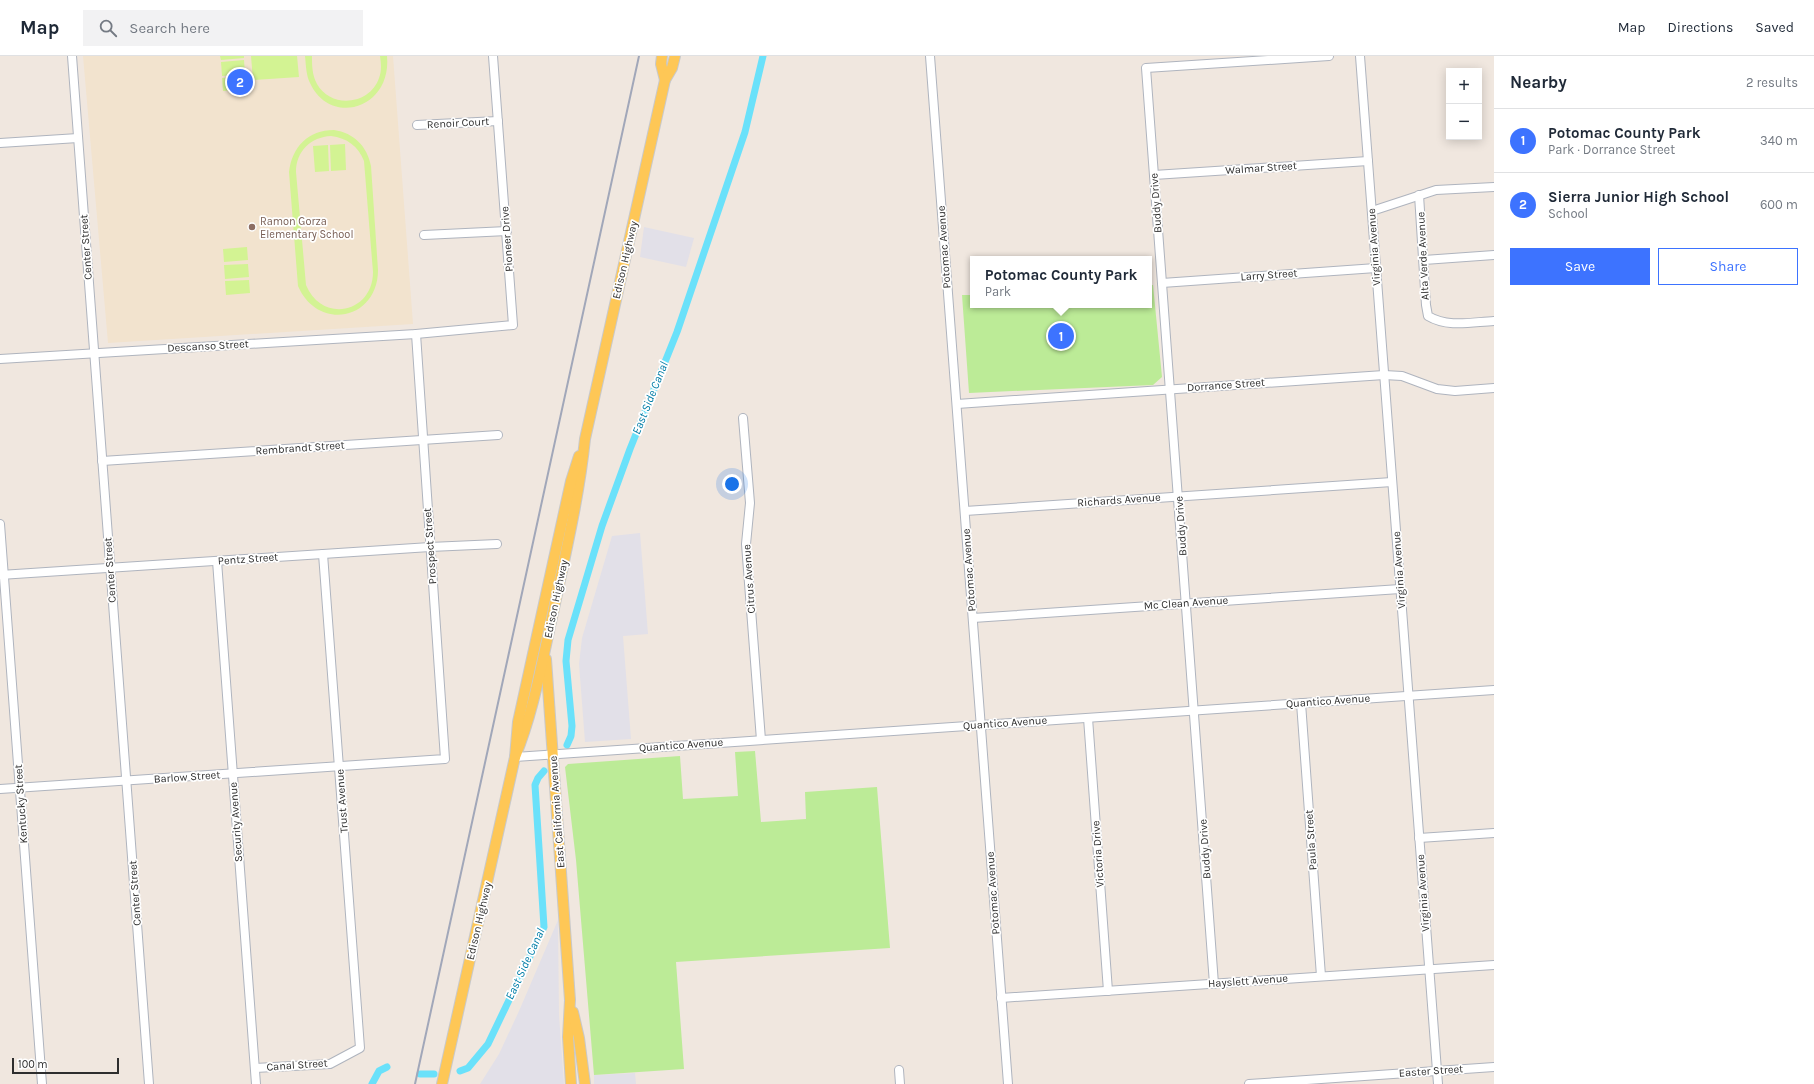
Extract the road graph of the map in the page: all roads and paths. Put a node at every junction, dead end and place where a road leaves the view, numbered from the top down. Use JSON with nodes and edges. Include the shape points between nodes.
{"nodes":[{"id":1,"x":72,"y":56,"type":"edge"},
{"id":2,"x":493,"y":56,"type":"edge"},
{"id":3,"x":662,"y":56,"type":"edge"},
{"id":4,"x":675,"y":56,"type":"edge"},
{"id":5,"x":930,"y":56,"type":"edge"},
{"id":6,"x":1329,"y":56,"type":"edge"},
{"id":7,"x":1360,"y":56,"type":"edge"},
{"id":8,"x":665,"y":80,"type":"junction"},
{"id":9,"x":498,"y":121,"type":"junction"},
{"id":10,"x":417,"y":124,"type":"dead end"},
{"id":11,"x":78,"y":138,"type":"junction"},
{"id":12,"x":0,"y":144,"type":"edge"},
{"id":13,"x":1368,"y":161,"type":"junction"},
{"id":14,"x":1154,"y":175,"type":"junction"},
{"id":15,"x":1494,"y":187,"type":"edge"},
{"id":16,"x":1419,"y":195,"type":"junction"},
{"id":17,"x":1372,"y":211,"type":"junction"},
{"id":18,"x":507,"y":231,"type":"junction"},
{"id":19,"x":424,"y":235,"type":"dead end"},
{"id":20,"x":1494,"y":255,"type":"edge"},
{"id":21,"x":1424,"y":260,"type":"junction"},
{"id":22,"x":1376,"y":268,"type":"junction"},
{"id":23,"x":1162,"y":283,"type":"junction"},
{"id":24,"x":1494,"y":321,"type":"edge"},
{"id":25,"x":416,"y":334,"type":"junction"},
{"id":26,"x":94,"y":353,"type":"junction"},
{"id":27,"x":0,"y":359,"type":"edge"},
{"id":28,"x":1384,"y":375,"type":"junction"},
{"id":29,"x":1494,"y":388,"type":"edge"},
{"id":30,"x":1170,"y":389,"type":"junction"},
{"id":31,"x":957,"y":404,"type":"junction"},
{"id":32,"x":743,"y":418,"type":"dead end"},
{"id":33,"x":498,"y":434,"type":"dead end"},
{"id":34,"x":585,"y":439,"type":"junction"},
{"id":35,"x":423,"y":440,"type":"junction"},
{"id":36,"x":102,"y":461,"type":"junction"},
{"id":37,"x":1392,"y":482,"type":"junction"},
{"id":38,"x":1178,"y":496,"type":"junction"},
{"id":39,"x":965,"y":511,"type":"junction"},
{"id":40,"x":0,"y":524,"type":"edge"},
{"id":41,"x":497,"y":544,"type":"dead end"},
{"id":42,"x":430,"y":547,"type":"junction"},
{"id":43,"x":323,"y":554,"type":"junction"},
{"id":44,"x":217,"y":561,"type":"junction"},
{"id":45,"x":110,"y":568,"type":"junction"},
{"id":46,"x":2,"y":574,"type":"edge"},
{"id":47,"x":1400,"y":589,"type":"junction"},
{"id":48,"x":1186,"y":603,"type":"junction"},
{"id":49,"x":973,"y":618,"type":"junction"},
{"id":50,"x":539,"y":625,"type":"junction"},
{"id":51,"x":545,"y":648,"type":"junction"},
{"id":52,"x":1494,"y":690,"type":"edge"},
{"id":53,"x":1408,"y":696,"type":"junction"},
{"id":54,"x":1301,"y":703,"type":"junction"},
{"id":55,"x":1195,"y":710,"type":"junction"},
{"id":56,"x":1088,"y":718,"type":"junction"},
{"id":57,"x":981,"y":725,"type":"junction"},
{"id":58,"x":761,"y":740,"type":"junction"},
{"id":59,"x":553,"y":754,"type":"junction"},
{"id":60,"x":515,"y":757,"type":"junction"},
{"id":61,"x":445,"y":759,"type":"joint"},
{"id":62,"x":339,"y":766,"type":"junction"},
{"id":63,"x":233,"y":774,"type":"junction"},
{"id":64,"x":126,"y":781,"type":"junction"},
{"id":65,"x":20,"y":788,"type":"junction"},
{"id":66,"x":0,"y":790,"type":"edge"},
{"id":67,"x":1494,"y":833,"type":"edge"},
{"id":68,"x":1419,"y":838,"type":"junction"},
{"id":69,"x":1494,"y":964,"type":"edge"},
{"id":70,"x":1429,"y":969,"type":"junction"},
{"id":71,"x":1321,"y":976,"type":"junction"},
{"id":72,"x":1214,"y":984,"type":"junction"},
{"id":73,"x":1108,"y":991,"type":"junction"},
{"id":74,"x":1001,"y":998,"type":"junction"},
{"id":75,"x":570,"y":1000,"type":"junction"},
{"id":76,"x":360,"y":1048,"type":"joint"},
{"id":77,"x":1494,"y":1067,"type":"edge"},
{"id":78,"x":255,"y":1068,"type":"junction"},
{"id":79,"x":899,"y":1070,"type":"dead end"},
{"id":80,"x":1437,"y":1071,"type":"junction"},
{"id":81,"x":42,"y":1084,"type":"edge"},
{"id":82,"x":149,"y":1084,"type":"edge"},
{"id":83,"x":256,"y":1084,"type":"edge"},
{"id":84,"x":442,"y":1084,"type":"edge"},
{"id":85,"x":571,"y":1084,"type":"edge"},
{"id":86,"x":585,"y":1084,"type":"edge"},
{"id":87,"x":900,"y":1084,"type":"edge"},
{"id":88,"x":1008,"y":1084,"type":"edge"},
{"id":89,"x":1249,"y":1084,"type":"edge"},
{"id":90,"x":1438,"y":1084,"type":"edge"}],
"edges":[{"from":1,"to":11,"type":"street","name":"Center Street"},
{"from":2,"to":9,"type":"street","name":"Pioneer Drive"},
{"from":3,"to":8,"type":"main road","name":"Edison Highway"},
{"from":4,"to":8,"type":"main road","name":"Edison Highway"},
{"from":5,"to":31,"type":"street","name":"Potomac Avenue"},
{"from":6,"to":14,"type":"street","name":"Buddy Drive","via":[[1146,68]]},
{"from":7,"to":13,"type":"street","name":"Virginia Avenue"},
{"from":8,"to":34,"type":"main road","name":"Edison Highway"},
{"from":9,"to":10,"type":"street","name":"Renoir Court"},
{"from":9,"to":18,"type":"street","name":"Pioneer Drive"},
{"from":11,"to":12,"type":"street"},
{"from":11,"to":26,"type":"street","name":"Center Street"},
{"from":13,"to":14,"type":"street","name":"Walmar Street"},
{"from":13,"to":17,"type":"street","name":"Virginia Avenue"},
{"from":14,"to":23,"type":"street","name":"Buddy Drive"},
{"from":15,"to":16,"type":"street","via":[[1436,190]]},
{"from":16,"to":17,"type":"street"},
{"from":16,"to":21,"type":"street","name":"Alta Verde Avenue"},
{"from":17,"to":22,"type":"street","name":"Virginia Avenue"},
{"from":18,"to":19,"type":"street"},
{"from":18,"to":25,"type":"street","name":"Pioneer Drive","via":[[512,326]]},
{"from":20,"to":21,"type":"street"},
{"from":21,"to":24,"type":"street","name":"Alta Verde Avenue","via":[[1428,316],[1438,322],[1451,324]]},
{"from":22,"to":23,"type":"street","name":"Larry Street"},
{"from":22,"to":28,"type":"street","name":"Virginia Avenue"},
{"from":23,"to":30,"type":"street","name":"Buddy Drive"},
{"from":25,"to":26,"type":"street","name":"Descanso Street"},
{"from":25,"to":35,"type":"street","name":"Prospect Street"},
{"from":26,"to":27,"type":"street","name":"Descanso Street"},
{"from":26,"to":36,"type":"street","name":"Center Street"},
{"from":28,"to":29,"type":"street","name":"Dorrance Street","via":[[1402,376],[1437,389],[1455,391]]},
{"from":28,"to":30,"type":"street","name":"Dorrance Street"},
{"from":28,"to":37,"type":"street","name":"Virginia Avenue"},
{"from":30,"to":31,"type":"street","name":"Dorrance Street"},
{"from":30,"to":38,"type":"street","name":"Buddy Drive"},
{"from":31,"to":39,"type":"street","name":"Potomac Avenue"},
{"from":32,"to":58,"type":"street","name":"Citrus Avenue","via":[[750,503],[746,544]]},
{"from":33,"to":35,"type":"street","name":"Rembrandt Street"},
{"from":34,"to":50,"type":"main road","name":"Edison Highway","via":[[571,481]]},
{"from":34,"to":51,"type":"main road","name":"Edison Highway","via":[[580,485]]},
{"from":35,"to":36,"type":"street","name":"Rembrandt Street"},
{"from":35,"to":42,"type":"street","name":"Prospect Street"},
{"from":36,"to":45,"type":"street","name":"Center Street"},
{"from":37,"to":38,"type":"street","name":"Richards Avenue"},
{"from":37,"to":47,"type":"street","name":"Virginia Avenue"},
{"from":38,"to":39,"type":"street","name":"Richards Avenue"},
{"from":38,"to":48,"type":"street","name":"Buddy Drive"},
{"from":39,"to":49,"type":"street","name":"Potomac Avenue"},
{"from":40,"to":46,"type":"street","name":"Kentucky Street"},
{"from":41,"to":42,"type":"street","name":"Pentz Street"},
{"from":42,"to":43,"type":"street","name":"Pentz Street"},
{"from":42,"to":61,"type":"street","name":"Prospect Street"},
{"from":43,"to":44,"type":"street","name":"Pentz Street"},
{"from":43,"to":62,"type":"street","name":"Trust Avenue"},
{"from":44,"to":45,"type":"street","name":"Pentz Street"},
{"from":44,"to":63,"type":"street","name":"Security Avenue"},
{"from":45,"to":46,"type":"street","name":"Pentz Street"},
{"from":45,"to":64,"type":"street","name":"Center Street"},
{"from":46,"to":65,"type":"street","name":"Kentucky Street"},
{"from":47,"to":48,"type":"street","name":"Mc Clean Avenue"},
{"from":47,"to":53,"type":"street","name":"Virginia Avenue"},
{"from":48,"to":49,"type":"street","name":"Mc Clean Avenue"},
{"from":48,"to":55,"type":"street","name":"Buddy Drive"},
{"from":49,"to":57,"type":"street","name":"Potomac Avenue"},
{"from":50,"to":51,"type":"main road","name":"East California Avenue"},
{"from":50,"to":60,"type":"main road","name":"Edison Highway","via":[[518,722]]},
{"from":51,"to":59,"type":"main road","name":"East California Avenue"},
{"from":51,"to":60,"type":"main road","name":"Edison Highway","via":[[526,731]]},
{"from":52,"to":53,"type":"street","name":"Quantico Avenue"},
{"from":53,"to":54,"type":"street","name":"Quantico Avenue"},
{"from":53,"to":68,"type":"street","name":"Virginia Avenue"},
{"from":54,"to":55,"type":"street","name":"Quantico Avenue"},
{"from":54,"to":71,"type":"street","name":"Paula Street"},
{"from":55,"to":56,"type":"street","name":"Quantico Avenue"},
{"from":55,"to":72,"type":"street","name":"Buddy Drive"},
{"from":56,"to":57,"type":"street","name":"Quantico Avenue"},
{"from":56,"to":73,"type":"street","name":"Victoria Drive"},
{"from":57,"to":58,"type":"street","name":"Quantico Avenue"},
{"from":57,"to":74,"type":"street","name":"Potomac Avenue"},
{"from":58,"to":59,"type":"street","name":"Quantico Avenue"},
{"from":59,"to":60,"type":"street","name":"Quantico Avenue"},
{"from":59,"to":75,"type":"main road","name":"East California Avenue"},
{"from":60,"to":84,"type":"main road","name":"Edison Highway"},
{"from":61,"to":62,"type":"street","name":"Barlow Street"},
{"from":62,"to":63,"type":"street","name":"Barlow Street"},
{"from":62,"to":76,"type":"street","name":"Trust Avenue"},
{"from":63,"to":64,"type":"street","name":"Barlow Street"},
{"from":63,"to":78,"type":"street","name":"Security Avenue"},
{"from":64,"to":65,"type":"street","name":"Barlow Street"},
{"from":64,"to":82,"type":"street","name":"Center Street"},
{"from":65,"to":66,"type":"street","name":"Barlow Street"},
{"from":65,"to":81,"type":"street","name":"Kentucky Street"},
{"from":67,"to":68,"type":"street"},
{"from":68,"to":70,"type":"street","name":"Virginia Avenue"},
{"from":69,"to":70,"type":"street","name":"Hayslett Avenue"},
{"from":70,"to":71,"type":"street","name":"Hayslett Avenue"},
{"from":70,"to":80,"type":"street","name":"Virginia Avenue"},
{"from":71,"to":72,"type":"street","name":"Hayslett Avenue"},
{"from":72,"to":73,"type":"street","name":"Hayslett Avenue"},
{"from":73,"to":74,"type":"street","name":"Hayslett Avenue"},
{"from":74,"to":88,"type":"street","name":"Potomac Avenue"},
{"from":75,"to":85,"type":"main road","name":"East California Avenue","via":[[568,1038]]},
{"from":75,"to":86,"type":"main road","name":"East California Avenue","via":[[579,1038]]},
{"from":76,"to":78,"type":"street","name":"Canal Street","via":[[330,1064]]},
{"from":77,"to":80,"type":"street","name":"Easter Street"},
{"from":78,"to":83,"type":"street","name":"Security Avenue"},
{"from":79,"to":87,"type":"street"},
{"from":80,"to":89,"type":"street","name":"Easter Street"},
{"from":80,"to":90,"type":"street","name":"Virginia Avenue"}]}
